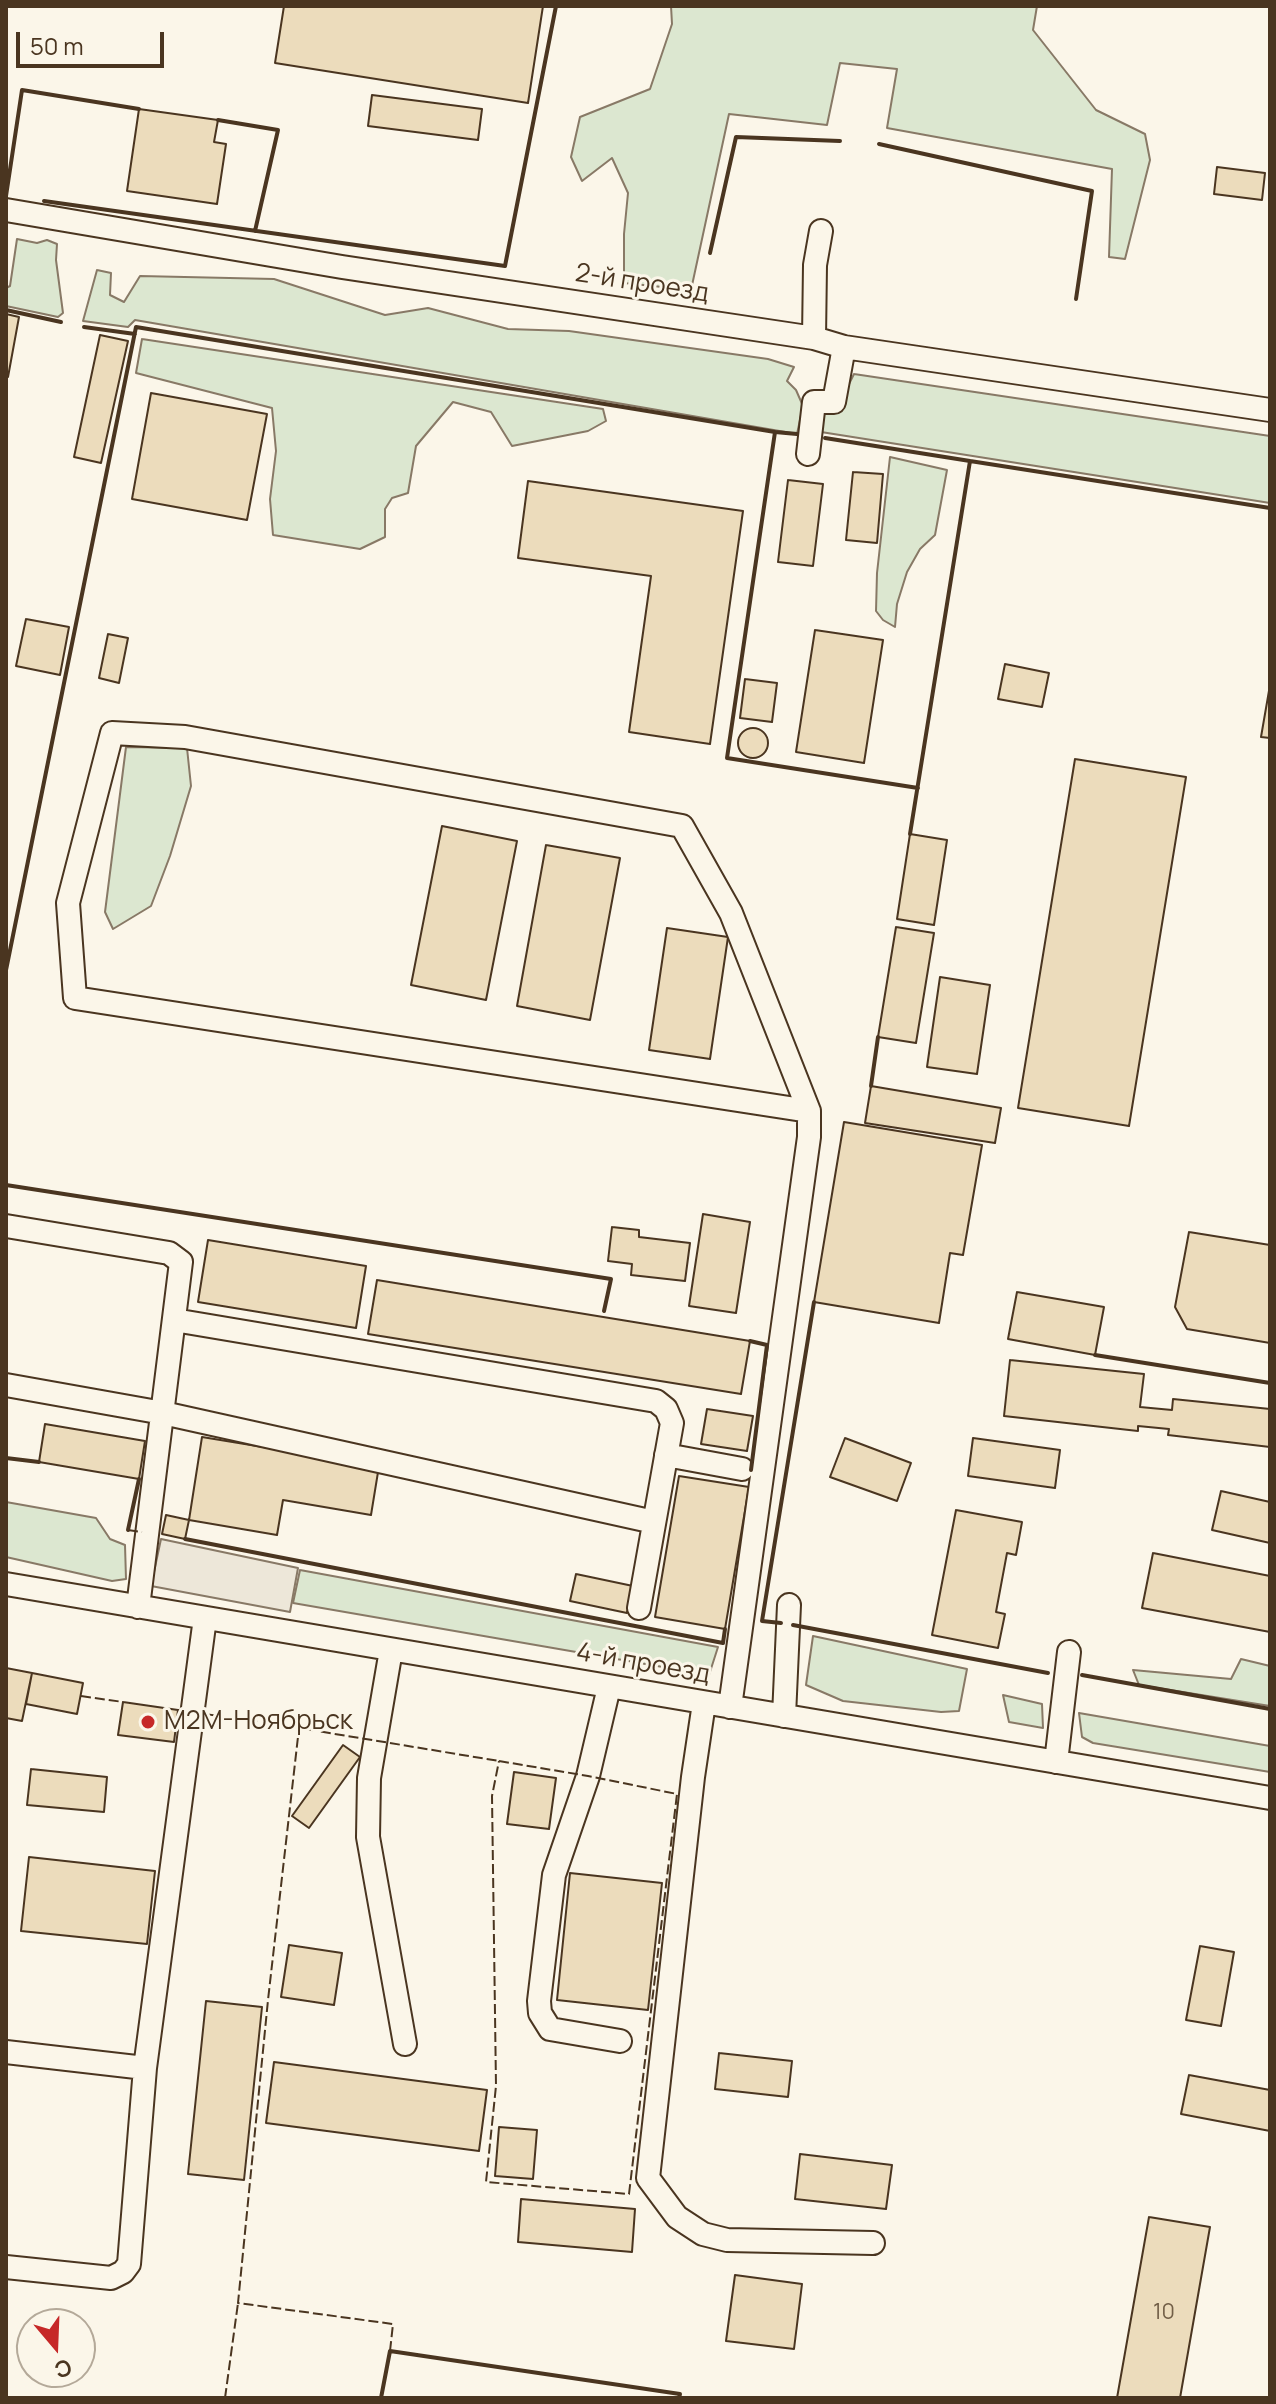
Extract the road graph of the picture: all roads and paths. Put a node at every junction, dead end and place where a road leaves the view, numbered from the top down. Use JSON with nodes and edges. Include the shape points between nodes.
{"nodes":[{"id":1,"x":6,"y":210,"type":"edge"},
{"id":2,"x":821,"y":231,"type":"dead end"},
{"id":3,"x":814,"y":338,"type":"junction"},
{"id":4,"x":844,"y":347,"type":"junction"},
{"id":5,"x":1270,"y":410,"type":"edge"},
{"id":6,"x":808,"y":454,"type":"dead end"},
{"id":7,"x":809,"y":1111,"type":"junction"},
{"id":8,"x":6,"y":1226,"type":"edge"},
{"id":9,"x":174,"y":1320,"type":"junction"},
{"id":10,"x":6,"y":1385,"type":"edge"},
{"id":11,"x":163,"y":1413,"type":"junction"},
{"id":12,"x":666,"y":1455,"type":"junction"},
{"id":13,"x":742,"y":1469,"type":"dead end"},
{"id":14,"x":654,"y":1522,"type":"junction"},
{"id":15,"x":6,"y":1584,"type":"edge"},
{"id":16,"x":789,"y":1605,"type":"dead end"},
{"id":17,"x":138,"y":1607,"type":"junction"},
{"id":18,"x":639,"y":1608,"type":"dead end"},
{"id":19,"x":205,"y":1618,"type":"junction"},
{"id":20,"x":391,"y":1650,"type":"junction"},
{"id":21,"x":1069,"y":1652,"type":"dead end"},
{"id":22,"x":609,"y":1687,"type":"junction"},
{"id":23,"x":704,"y":1703,"type":"junction"},
{"id":24,"x":730,"y":1707,"type":"junction"},
{"id":25,"x":784,"y":1716,"type":"junction"},
{"id":26,"x":1056,"y":1762,"type":"junction"},
{"id":27,"x":1270,"y":1798,"type":"edge"},
{"id":28,"x":620,"y":2041,"type":"dead end"},
{"id":29,"x":405,"y":2044,"type":"dead end"},
{"id":30,"x":6,"y":2052,"type":"edge"},
{"id":31,"x":145,"y":2068,"type":"junction"},
{"id":32,"x":873,"y":2243,"type":"dead end"},
{"id":33,"x":6,"y":2267,"type":"edge"}],
"edges":[{"from":1,"to":3,"type":"street","name":"2-й проезд"},
{"from":2,"to":3,"type":"street"},
{"from":3,"to":4,"type":"street","name":"2-й проезд"},
{"from":4,"to":5,"type":"street","name":"2-й проезд"},
{"from":4,"to":6,"type":"street","via":[[834,402],[814,402]]},
{"from":7,"to":7,"type":"street","via":[[731,913],[682,826],[185,737],[112,733],[68,903],[75,998]]},
{"from":7,"to":24,"type":"street"},
{"from":8,"to":9,"type":"street","via":[[169,1253],[181,1262]]},
{"from":9,"to":11,"type":"street"},
{"from":9,"to":12,"type":"street","via":[[656,1401],[672,1423]]},
{"from":10,"to":11,"type":"street"},
{"from":11,"to":14,"type":"street"},
{"from":11,"to":17,"type":"street"},
{"from":12,"to":13,"type":"street"},
{"from":12,"to":14,"type":"street"},
{"from":14,"to":18,"type":"street"},
{"from":15,"to":17,"type":"street","name":"4-й проезд"},
{"from":16,"to":25,"type":"street"},
{"from":17,"to":19,"type":"street","name":"4-й проезд"},
{"from":19,"to":20,"type":"street","name":"4-й проезд"},
{"from":19,"to":31,"type":"street"},
{"from":20,"to":22,"type":"street","name":"4-й проезд"},
{"from":20,"to":29,"type":"street","via":[[369,1778],[367,1826]]},
{"from":21,"to":26,"type":"street"},
{"from":22,"to":23,"type":"street","name":"4-й проезд"},
{"from":22,"to":28,"type":"street","via":[[588,1776],[554,1875],[539,2001],[550,2029]]},
{"from":23,"to":24,"type":"street","name":"4-й проезд"},
{"from":23,"to":32,"type":"street","via":[[648,2178],[677,2217],[703,2234],[727,2240]]},
{"from":24,"to":25,"type":"street","name":"4-й проезд"},
{"from":25,"to":26,"type":"street","name":"4-й проезд"},
{"from":26,"to":27,"type":"street","name":"4-й проезд"},
{"from":30,"to":31,"type":"street"},
{"from":31,"to":33,"type":"street","via":[[129,2264],[111,2278]]}]}
